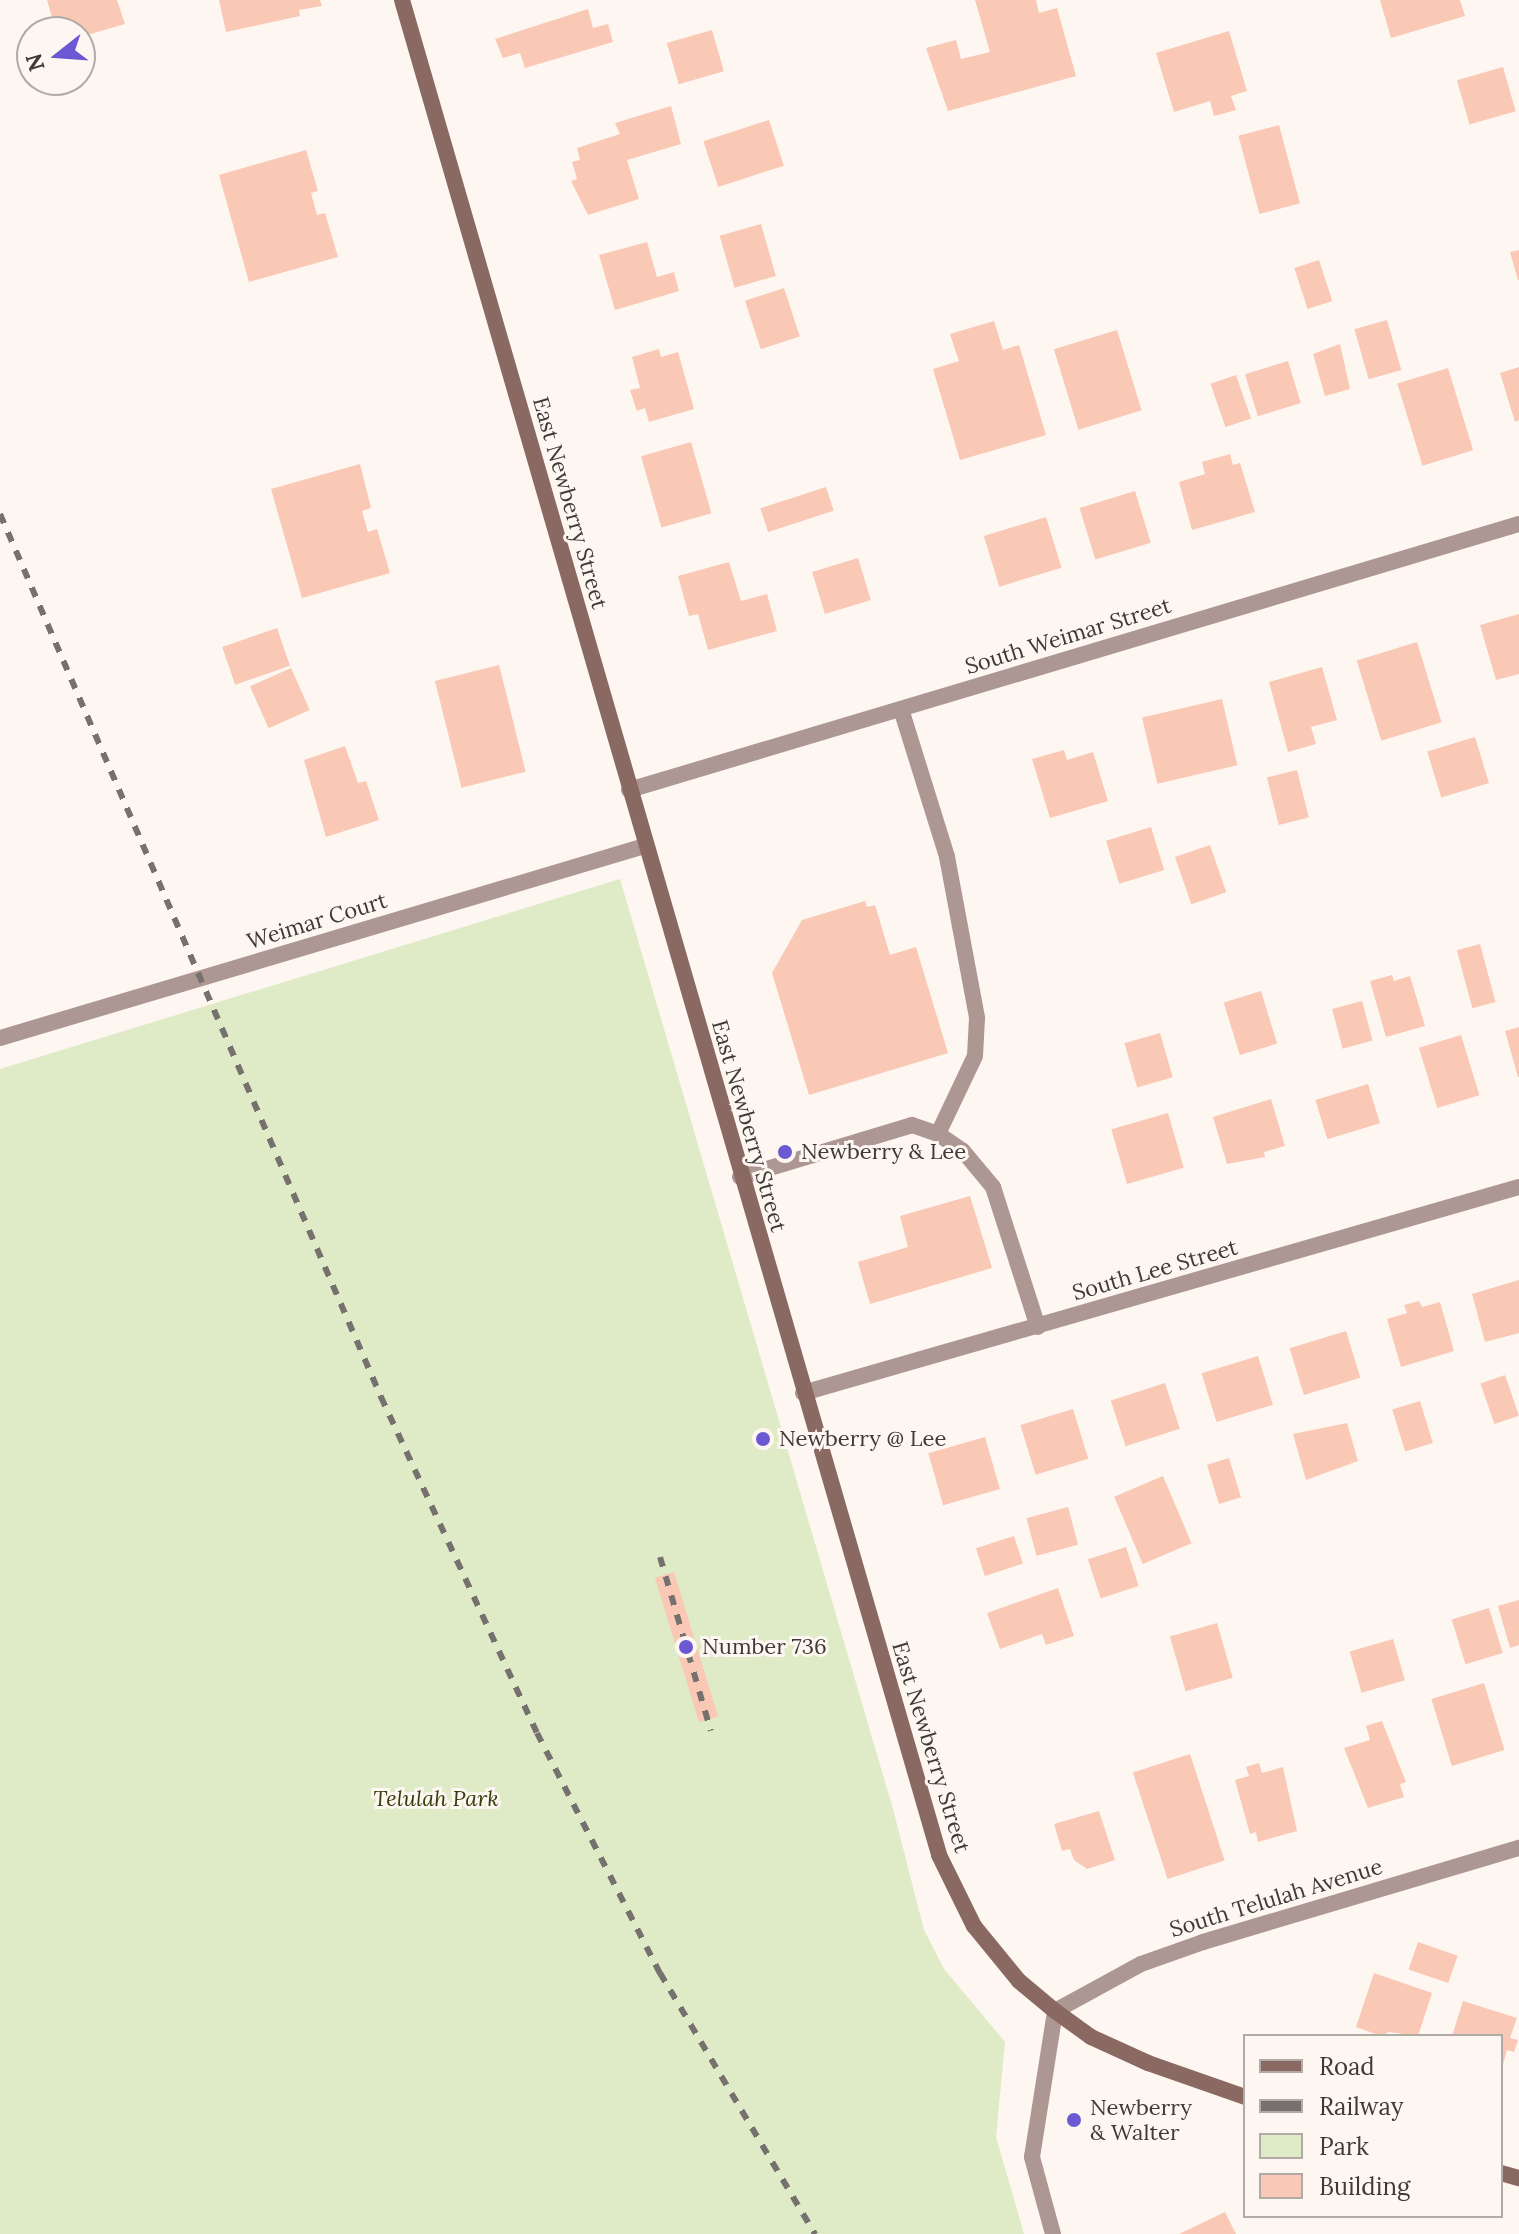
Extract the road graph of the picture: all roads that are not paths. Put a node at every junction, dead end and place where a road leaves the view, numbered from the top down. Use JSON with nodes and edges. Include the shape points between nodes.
{"nodes":[{"id":1,"x":402,"y":0,"type":"edge"},
{"id":2,"x":1519,"y":524,"type":"edge"},
{"id":3,"x":901,"y":709,"type":"junction"},
{"id":4,"x":629,"y":790,"type":"junction"},
{"id":5,"x":645,"y":846,"type":"junction"},
{"id":6,"x":0,"y":1038,"type":"edge"},
{"id":7,"x":938,"y":1134,"type":"junction"},
{"id":8,"x":740,"y":1177,"type":"junction"},
{"id":9,"x":1519,"y":1187,"type":"edge"},
{"id":10,"x":1038,"y":1327,"type":"junction"},
{"id":11,"x":803,"y":1393,"type":"junction"},
{"id":12,"x":1519,"y":1848,"type":"edge"},
{"id":13,"x":1055,"y":2011,"type":"junction"},
{"id":14,"x":1243,"y":2096,"type":"edge"},
{"id":15,"x":1053,"y":2234,"type":"edge"}],
"edges":[{"from":1,"to":4,"type":"main road","name":"East Newberry Street"},
{"from":2,"to":3,"type":"street","name":"South Weimar Street"},
{"from":3,"to":4,"type":"street","name":"South Weimar Street"},
{"from":3,"to":7,"type":"street","via":[[947,857],[977,1018],[975,1056]]},
{"from":4,"to":5,"type":"main road","name":"East Newberry Street"},
{"from":5,"to":6,"type":"street","name":"Weimar Court"},
{"from":5,"to":8,"type":"main road","name":"East Newberry Street"},
{"from":7,"to":8,"type":"street","via":[[912,1125]]},
{"from":7,"to":10,"type":"street","via":[[963,1151],[993,1187]]},
{"from":8,"to":11,"type":"main road","name":"East Newberry Street"},
{"from":9,"to":10,"type":"street","name":"South Lee Street"},
{"from":10,"to":11,"type":"street","name":"South Lee Street"},
{"from":11,"to":13,"type":"main road","name":"East Newberry Street","via":[[939,1855],[974,1926],[1019,1981]]},
{"from":12,"to":13,"type":"street","name":"South Telulah Avenue","via":[[1203,1942],[1141,1964]]},
{"from":13,"to":14,"type":"main road","name":"East Newberry Street","via":[[1091,2037],[1148,2063]]},
{"from":13,"to":15,"type":"street","via":[[1032,2148]]}]}
